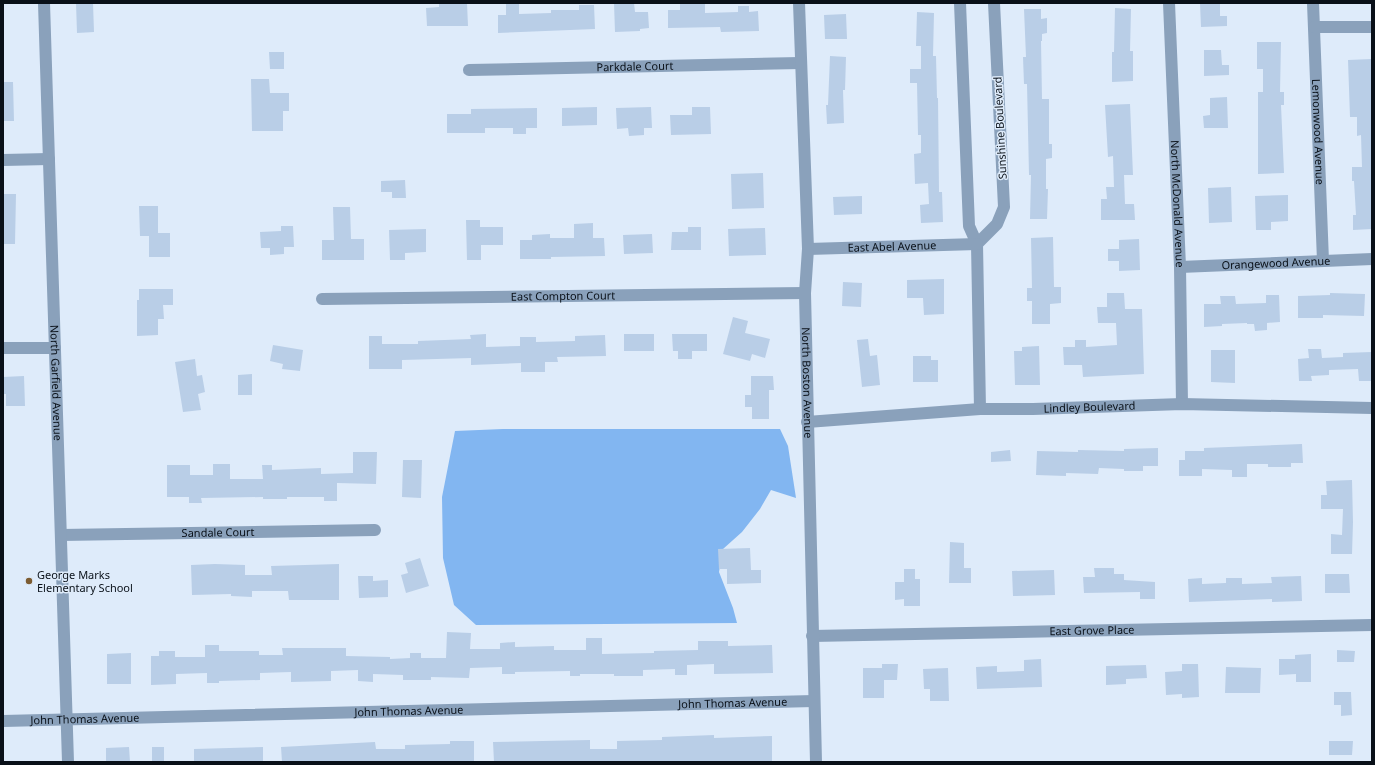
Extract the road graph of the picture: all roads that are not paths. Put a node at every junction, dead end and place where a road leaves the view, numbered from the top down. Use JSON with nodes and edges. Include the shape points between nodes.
{"nodes":[{"id":1,"x":44,"y":3,"type":"edge"},
{"id":2,"x":799,"y":3,"type":"edge"},
{"id":3,"x":960,"y":3,"type":"edge"},
{"id":4,"x":994,"y":3,"type":"edge"},
{"id":5,"x":1169,"y":3,"type":"edge"},
{"id":6,"x":1313,"y":3,"type":"edge"},
{"id":7,"x":1314,"y":27,"type":"junction"},
{"id":8,"x":1372,"y":27,"type":"edge"},
{"id":9,"x":800,"y":63,"type":"junction"},
{"id":10,"x":469,"y":70,"type":"dead end"},
{"id":11,"x":49,"y":159,"type":"junction"},
{"id":12,"x":3,"y":160,"type":"edge"},
{"id":13,"x":977,"y":244,"type":"junction"},
{"id":14,"x":808,"y":249,"type":"junction"},
{"id":15,"x":1372,"y":259,"type":"edge"},
{"id":16,"x":1323,"y":261,"type":"junction"},
{"id":17,"x":1180,"y":267,"type":"junction"},
{"id":18,"x":805,"y":293,"type":"junction"},
{"id":19,"x":322,"y":299,"type":"dead end"},
{"id":20,"x":3,"y":348,"type":"edge"},
{"id":21,"x":55,"y":348,"type":"junction"},
{"id":22,"x":1182,"y":404,"type":"junction"},
{"id":23,"x":1372,"y":408,"type":"edge"},
{"id":24,"x":980,"y":410,"type":"junction"},
{"id":25,"x":807,"y":422,"type":"junction"},
{"id":26,"x":374,"y":530,"type":"dead end"},
{"id":27,"x":61,"y":535,"type":"junction"},
{"id":28,"x":1372,"y":625,"type":"edge"},
{"id":29,"x":812,"y":636,"type":"junction"},
{"id":30,"x":814,"y":701,"type":"junction"},
{"id":31,"x":67,"y":720,"type":"junction"},
{"id":32,"x":3,"y":721,"type":"edge"},
{"id":33,"x":68,"y":762,"type":"edge"},
{"id":34,"x":816,"y":762,"type":"edge"}],
"edges":[{"from":1,"to":11,"type":"street","name":"North Garfield Avenue"},
{"from":2,"to":9,"type":"street","name":"North Boston Avenue"},
{"from":3,"to":13,"type":"street","via":[[969,226]]},
{"from":4,"to":13,"type":"street","name":"Sunshine Boulevard","via":[[1004,207],[997,224]]},
{"from":5,"to":17,"type":"street","name":"North McDonald Avenue"},
{"from":6,"to":7,"type":"street","name":"Lemonwood Avenue"},
{"from":7,"to":8,"type":"street"},
{"from":7,"to":16,"type":"street","name":"Lemonwood Avenue"},
{"from":9,"to":10,"type":"street","name":"Parkdale Court"},
{"from":9,"to":14,"type":"street","name":"North Boston Avenue"},
{"from":11,"to":12,"type":"street"},
{"from":11,"to":21,"type":"street","name":"North Garfield Avenue"},
{"from":13,"to":14,"type":"street","name":"East Abel Avenue"},
{"from":13,"to":24,"type":"street"},
{"from":14,"to":18,"type":"street","name":"North Boston Avenue"},
{"from":15,"to":16,"type":"street","name":"Orangewood Avenue"},
{"from":16,"to":17,"type":"street","name":"Orangewood Avenue"},
{"from":17,"to":22,"type":"street","name":"North McDonald Avenue"},
{"from":18,"to":19,"type":"street","name":"East Compton Court"},
{"from":18,"to":25,"type":"street","name":"North Boston Avenue"},
{"from":20,"to":21,"type":"street"},
{"from":21,"to":27,"type":"street","name":"North Garfield Avenue"},
{"from":22,"to":23,"type":"street","name":"Lindley Boulevard"},
{"from":22,"to":24,"type":"street","name":"Lindley Boulevard"},
{"from":24,"to":25,"type":"street","name":"Lindley Boulevard"},
{"from":25,"to":29,"type":"street","name":"North Boston Avenue"},
{"from":26,"to":27,"type":"street","name":"Sandale Court"},
{"from":27,"to":31,"type":"street","name":"North Garfield Avenue"},
{"from":28,"to":29,"type":"street","name":"East Grove Place"},
{"from":29,"to":30,"type":"street","name":"North Boston Avenue"},
{"from":30,"to":31,"type":"street","name":"John Thomas Avenue"},
{"from":30,"to":34,"type":"street","name":"North Boston Avenue"},
{"from":31,"to":32,"type":"street","name":"John Thomas Avenue"},
{"from":31,"to":33,"type":"street","name":"North Garfield Avenue"}]}
